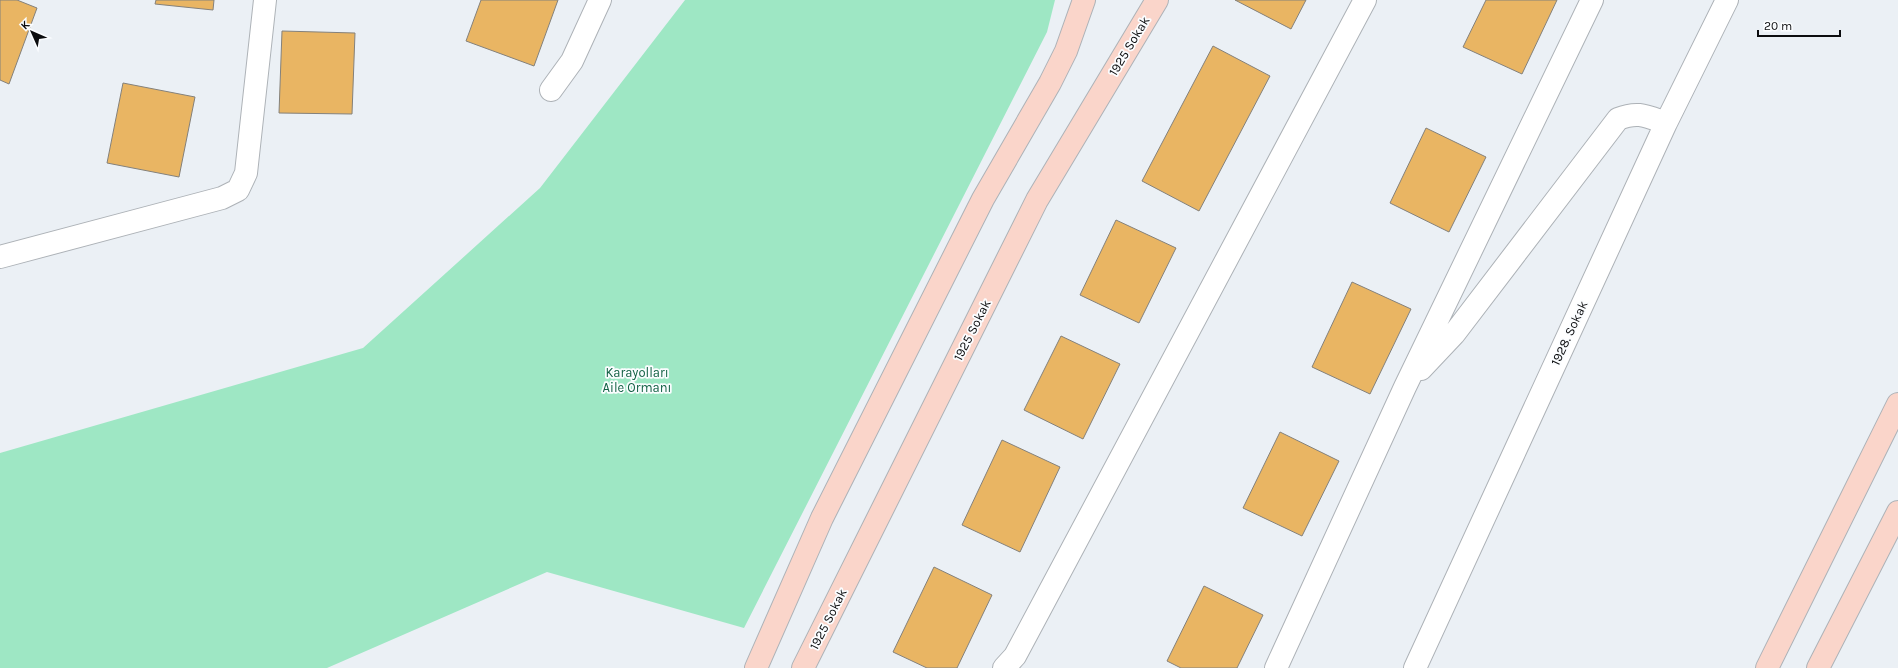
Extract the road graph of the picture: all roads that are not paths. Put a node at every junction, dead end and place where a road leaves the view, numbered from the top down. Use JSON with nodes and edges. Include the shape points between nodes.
{"nodes":[{"id":1,"x":265,"y":0,"type":"edge"},
{"id":2,"x":600,"y":0,"type":"edge"},
{"id":3,"x":1084,"y":0,"type":"edge"},
{"id":4,"x":1157,"y":0,"type":"edge"},
{"id":5,"x":1365,"y":0,"type":"edge"},
{"id":6,"x":1592,"y":0,"type":"edge"},
{"id":7,"x":1727,"y":0,"type":"edge"},
{"id":8,"x":551,"y":90,"type":"dead end"},
{"id":9,"x":1666,"y":123,"type":"junction"},
{"id":10,"x":0,"y":257,"type":"edge"},
{"id":11,"x":1405,"y":387,"type":"junction"},
{"id":12,"x":1898,"y":404,"type":"edge"},
{"id":13,"x":1898,"y":512,"type":"edge"},
{"id":14,"x":755,"y":666,"type":"edge"},
{"id":15,"x":803,"y":668,"type":"edge"},
{"id":16,"x":1004,"y":668,"type":"edge"},
{"id":17,"x":1276,"y":668,"type":"edge"},
{"id":18,"x":1415,"y":668,"type":"edge"},
{"id":19,"x":1767,"y":668,"type":"edge"},
{"id":20,"x":1818,"y":668,"type":"edge"}],
"edges":[{"from":1,"to":10,"type":"street","via":[[246,173],[238,190],[222,198]]},
{"from":2,"to":8,"type":"street","via":[[572,61]]},
{"from":3,"to":14,"type":"main road","via":[[1066,50],[1050,83],[983,199],[822,518]]},
{"from":4,"to":15,"type":"main road","name":"1925 Sokak","via":[[1037,200]]},
{"from":5,"to":16,"type":"street","via":[[1015,656]]},
{"from":6,"to":11,"type":"street"},
{"from":7,"to":9,"type":"street","name":"1928. Sokak"},
{"from":9,"to":11,"type":"street","via":[[1648,116],[1630,114],[1618,120],[1454,334]]},
{"from":9,"to":18,"type":"street","name":"1928. Sokak"},
{"from":11,"to":17,"type":"street"},
{"from":12,"to":19,"type":"main road"},
{"from":13,"to":20,"type":"main road"}]}
